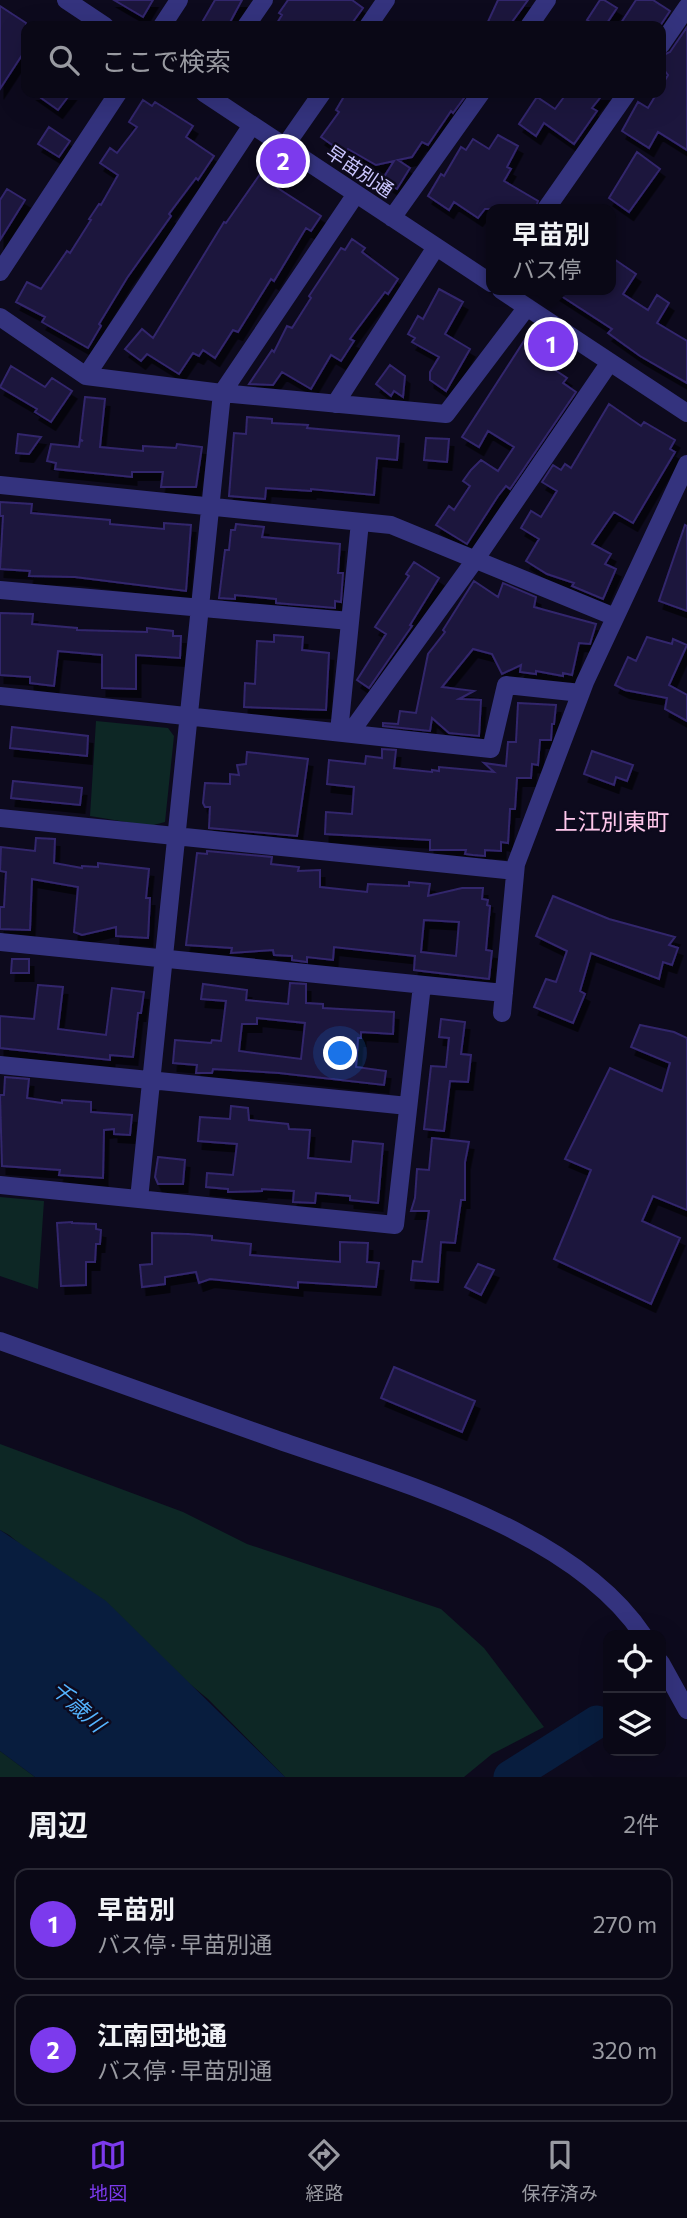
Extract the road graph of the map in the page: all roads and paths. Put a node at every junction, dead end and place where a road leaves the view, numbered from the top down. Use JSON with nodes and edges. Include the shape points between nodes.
{"nodes":[{"id":1,"x":66,"y":0,"type":"edge"},
{"id":2,"x":179,"y":0,"type":"edge"},
{"id":3,"x":264,"y":0,"type":"edge"},
{"id":4,"x":386,"y":0,"type":"edge"},
{"id":5,"x":547,"y":0,"type":"edge"},
{"id":6,"x":687,"y":7,"type":"edge"},
{"id":7,"x":98,"y":21,"type":"edge"},
{"id":8,"x":165,"y":21,"type":"edge"},
{"id":9,"x":249,"y":21,"type":"edge"},
{"id":10,"x":371,"y":21,"type":"edge"},
{"id":11,"x":532,"y":21,"type":"edge"},
{"id":12,"x":666,"y":38,"type":"edge"},
{"id":13,"x":115,"y":98,"type":"edge"},
{"id":14,"x":212,"y":98,"type":"edge"},
{"id":15,"x":319,"y":98,"type":"edge"},
{"id":16,"x":477,"y":98,"type":"edge"},
{"id":17,"x":624,"y":98,"type":"edge"},
{"id":18,"x":252,"y":125,"type":"junction"},
{"id":19,"x":285,"y":146,"type":"junction"},
{"id":20,"x":356,"y":194,"type":"junction"},
{"id":21,"x":549,"y":204,"type":"edge"},
{"id":22,"x":392,"y":218,"type":"junction"},
{"id":23,"x":436,"y":247,"type":"junction"},
{"id":24,"x":0,"y":272,"type":"edge"},
{"id":25,"x":486,"y":280,"type":"edge"},
{"id":26,"x":509,"y":295,"type":"edge"},
{"id":27,"x":527,"y":307,"type":"junction"},
{"id":28,"x":0,"y":317,"type":"edge"},
{"id":29,"x":610,"y":362,"type":"junction"},
{"id":30,"x":86,"y":376,"type":"junction"},
{"id":31,"x":222,"y":393,"type":"junction"},
{"id":32,"x":335,"y":404,"type":"junction"},
{"id":33,"x":687,"y":413,"type":"edge"},
{"id":34,"x":687,"y":464,"type":"edge"},
{"id":35,"x":0,"y":485,"type":"edge"},
{"id":36,"x":209,"y":507,"type":"junction"},
{"id":37,"x":360,"y":522,"type":"junction"},
{"id":38,"x":475,"y":560,"type":"junction"},
{"id":39,"x":0,"y":590,"type":"edge"},
{"id":40,"x":199,"y":608,"type":"junction"},
{"id":41,"x":615,"y":617,"type":"junction"},
{"id":42,"x":350,"y":621,"type":"junction"},
{"id":43,"x":581,"y":692,"type":"junction"},
{"id":44,"x":0,"y":696,"type":"edge"},
{"id":45,"x":188,"y":715,"type":"junction"},
{"id":46,"x":344,"y":733,"type":"junction"},
{"id":47,"x":0,"y":818,"type":"edge"},
{"id":48,"x":175,"y":837,"type":"junction"},
{"id":49,"x":515,"y":871,"type":"junction"},
{"id":50,"x":0,"y":942,"type":"edge"},
{"id":51,"x":163,"y":958,"type":"junction"},
{"id":52,"x":422,"y":985,"type":"junction"},
{"id":53,"x":504,"y":993,"type":"junction"},
{"id":54,"x":502,"y":1013,"type":"dead end"},
{"id":55,"x":0,"y":1065,"type":"edge"},
{"id":56,"x":150,"y":1080,"type":"junction"},
{"id":57,"x":408,"y":1106,"type":"junction"},
{"id":58,"x":0,"y":1185,"type":"edge"},
{"id":59,"x":138,"y":1199,"type":"junction"},
{"id":60,"x":0,"y":1341,"type":"edge"},
{"id":61,"x":640,"y":1630,"type":"edge"},
{"id":62,"x":666,"y":1672,"type":"edge"},
{"id":63,"x":687,"y":1710,"type":"edge"}],
"edges":[{"from":1,"to":7,"type":"street"},
{"from":2,"to":8,"type":"street"},
{"from":3,"to":9,"type":"street"},
{"from":4,"to":10,"type":"street"},
{"from":5,"to":11,"type":"street"},
{"from":6,"to":12,"type":"street"},
{"from":13,"to":24,"type":"street"},
{"from":14,"to":18,"type":"street","name":"早苗別通"},
{"from":15,"to":19,"type":"street"},
{"from":16,"to":22,"type":"street"},
{"from":17,"to":21,"type":"street"},
{"from":18,"to":19,"type":"street","name":"早苗別通"},
{"from":18,"to":30,"type":"street"},
{"from":19,"to":20,"type":"street","name":"早苗別通"},
{"from":20,"to":22,"type":"street","name":"早苗別通"},
{"from":20,"to":31,"type":"street"},
{"from":22,"to":23,"type":"street","name":"早苗別通"},
{"from":23,"to":25,"type":"street","name":"早苗別通"},
{"from":23,"to":32,"type":"street"},
{"from":26,"to":27,"type":"street"},
{"from":27,"to":29,"type":"street"},
{"from":27,"to":32,"type":"street","via":[[446,414]]},
{"from":28,"to":30,"type":"street"},
{"from":29,"to":33,"type":"street"},
{"from":29,"to":38,"type":"street"},
{"from":30,"to":31,"type":"street"},
{"from":31,"to":32,"type":"street"},
{"from":31,"to":36,"type":"street"},
{"from":34,"to":41,"type":"street"},
{"from":35,"to":36,"type":"street"},
{"from":36,"to":37,"type":"street"},
{"from":36,"to":40,"type":"street"},
{"from":37,"to":38,"type":"street","via":[[391,526]]},
{"from":37,"to":42,"type":"street"},
{"from":38,"to":41,"type":"street"},
{"from":38,"to":46,"type":"street"},
{"from":39,"to":40,"type":"street"},
{"from":40,"to":42,"type":"street"},
{"from":40,"to":45,"type":"street"},
{"from":41,"to":43,"type":"street"},
{"from":42,"to":46,"type":"street"},
{"from":43,"to":46,"type":"street","via":[[506,685],[491,750]]},
{"from":43,"to":49,"type":"street"},
{"from":44,"to":45,"type":"street"},
{"from":45,"to":46,"type":"street"},
{"from":45,"to":48,"type":"street"},
{"from":47,"to":48,"type":"street"},
{"from":48,"to":49,"type":"street"},
{"from":48,"to":51,"type":"street"},
{"from":49,"to":53,"type":"street"},
{"from":50,"to":51,"type":"street"},
{"from":51,"to":52,"type":"street"},
{"from":51,"to":56,"type":"street"},
{"from":52,"to":53,"type":"street"},
{"from":52,"to":57,"type":"street"},
{"from":53,"to":54,"type":"street"},
{"from":55,"to":56,"type":"street"},
{"from":56,"to":57,"type":"street"},
{"from":56,"to":59,"type":"street"},
{"from":57,"to":59,"type":"street","via":[[395,1225]]},
{"from":58,"to":59,"type":"street"},
{"from":60,"to":61,"type":"street","via":[[441,1498],[528,1537],[591,1579]]},
{"from":62,"to":63,"type":"street"}]}
